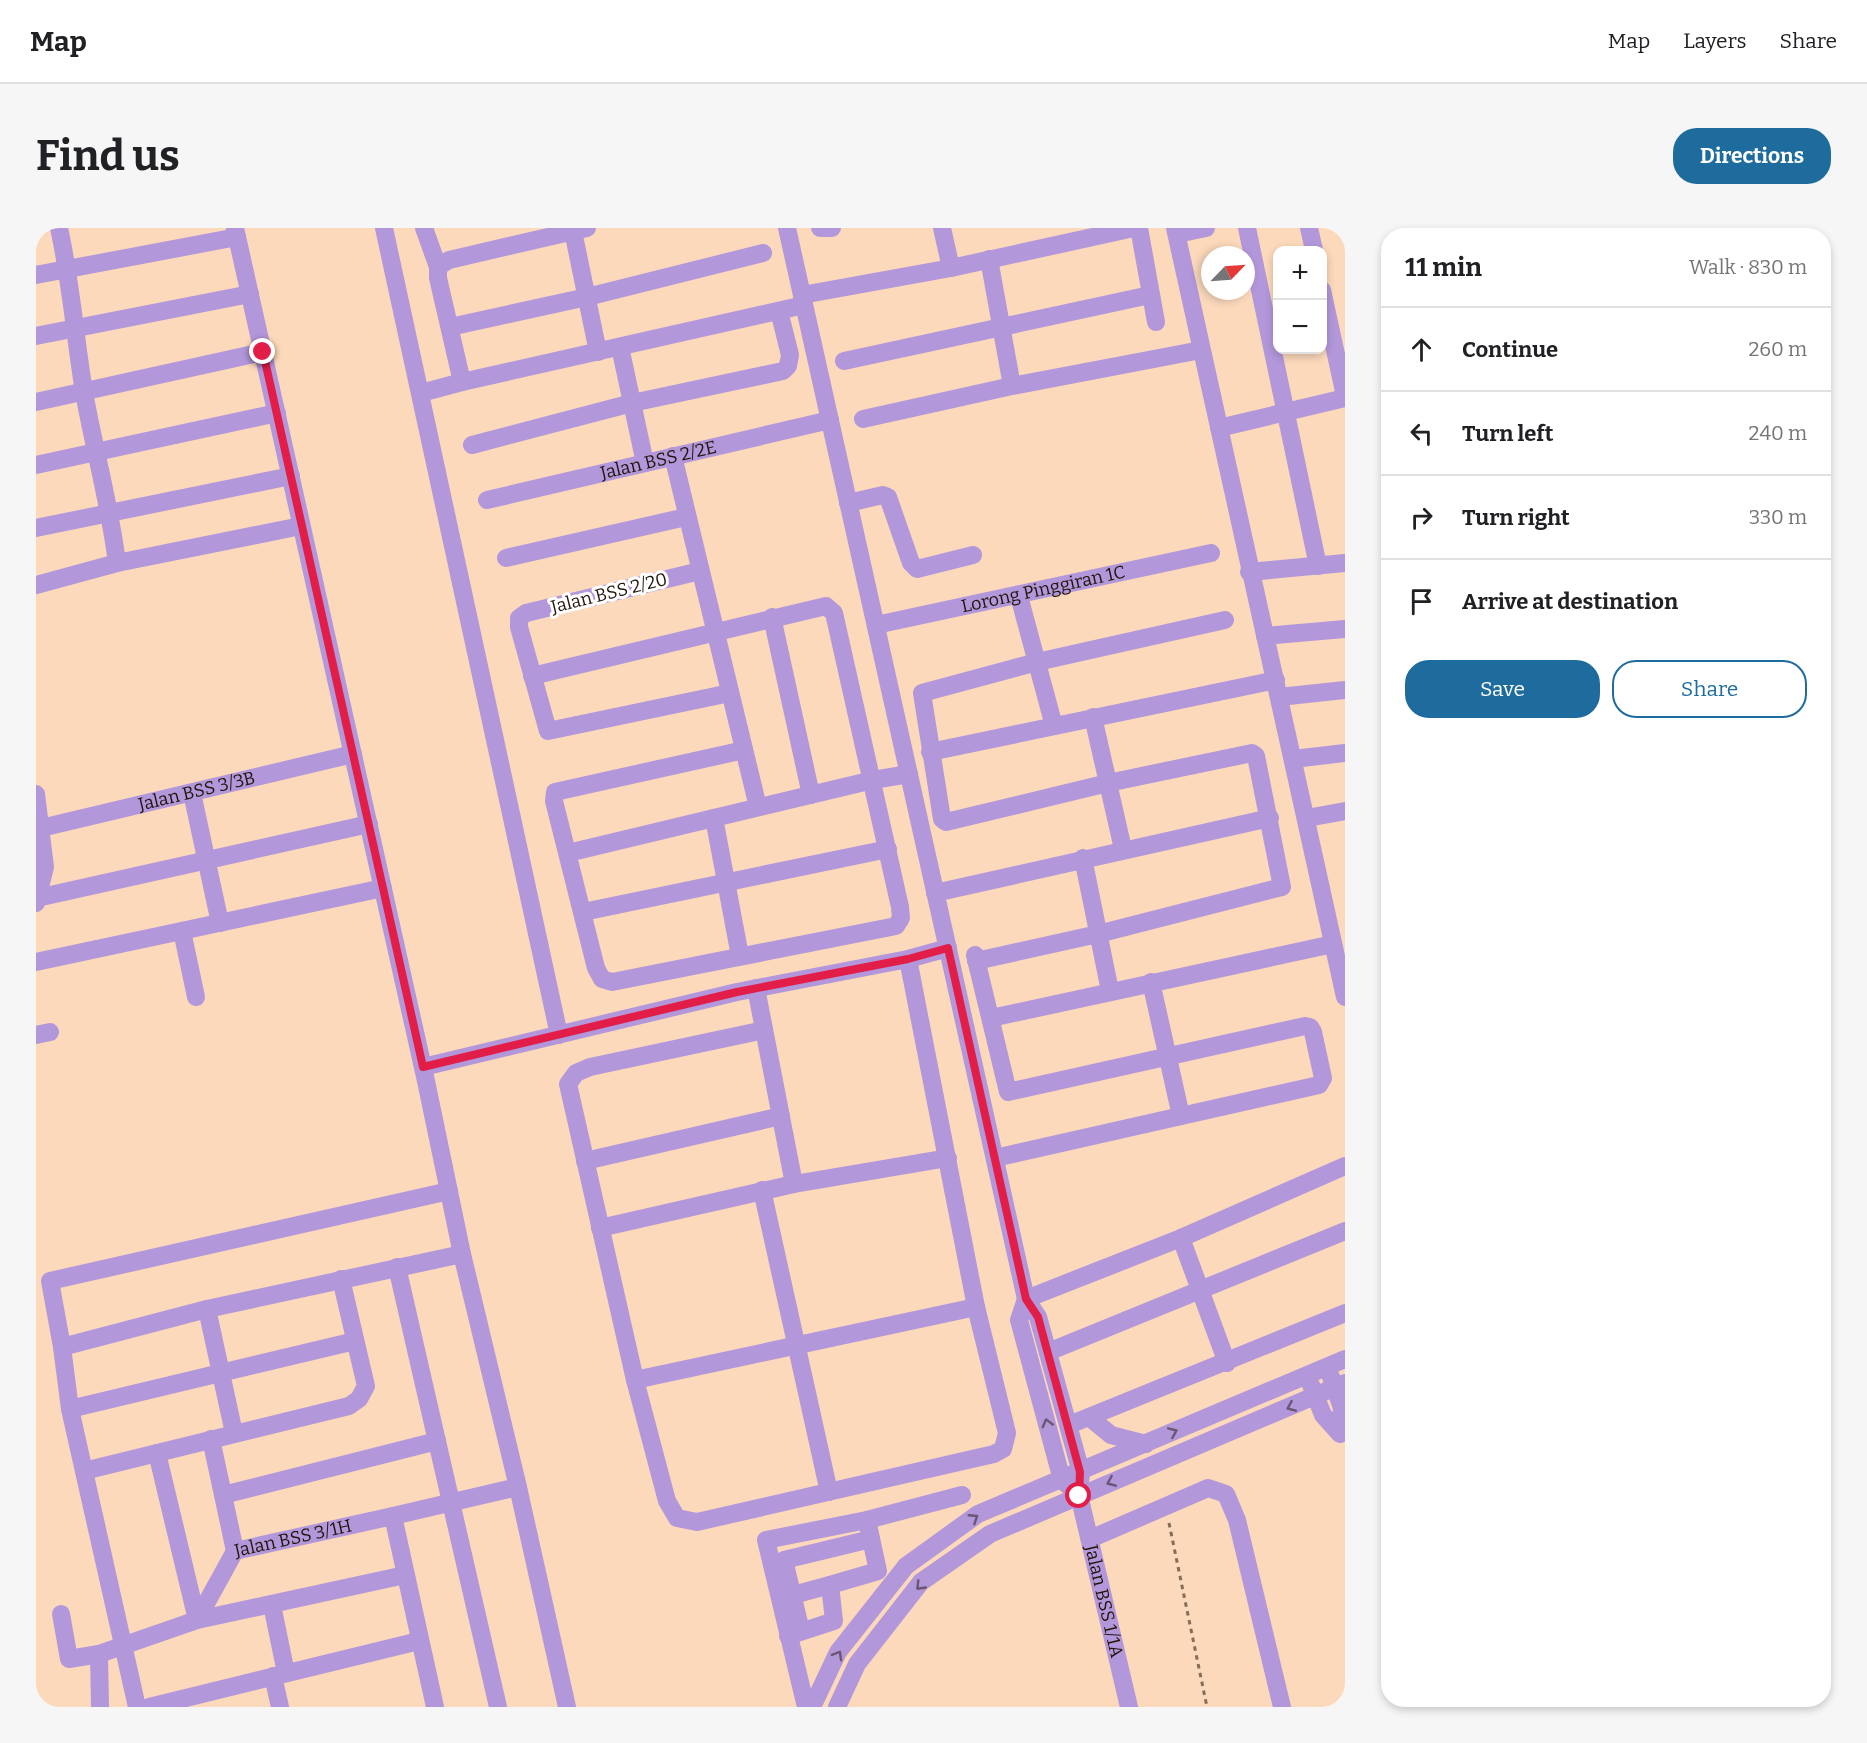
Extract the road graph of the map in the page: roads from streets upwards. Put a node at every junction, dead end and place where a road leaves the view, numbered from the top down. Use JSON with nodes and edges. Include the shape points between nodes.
{"nodes":[{"id":1,"x":59,"y":228,"type":"edge"},
{"id":2,"x":384,"y":228,"type":"edge"},
{"id":3,"x":424,"y":228,"type":"edge"},
{"id":4,"x":787,"y":228,"type":"edge"},
{"id":5,"x":820,"y":228,"type":"edge"},
{"id":6,"x":832,"y":228,"type":"edge"},
{"id":7,"x":942,"y":228,"type":"edge"},
{"id":8,"x":1137,"y":228,"type":"edge"},
{"id":9,"x":1206,"y":228,"type":"edge"},
{"id":10,"x":1247,"y":228,"type":"edge"},
{"id":11,"x":1309,"y":228,"type":"edge"},
{"id":12,"x":580,"y":230,"type":"edge"},
{"id":13,"x":1176,"y":231,"type":"edge"},
{"id":14,"x":236,"y":233,"type":"edge"},
{"id":15,"x":1313,"y":246,"type":"edge"},
{"id":16,"x":763,"y":253,"type":"dead end"},
{"id":17,"x":989,"y":259,"type":"junction"},
{"id":18,"x":438,"y":267,"type":"junction"},
{"id":19,"x":68,"y":268,"type":"junction"},
{"id":20,"x":951,"y":268,"type":"junction"},
{"id":21,"x":36,"y":275,"type":"edge"},
{"id":22,"x":250,"y":294,"type":"junction"},
{"id":23,"x":1150,"y":295,"type":"junction"},
{"id":24,"x":587,"y":297,"type":"junction"},
{"id":25,"x":803,"y":300,"type":"junction"},
{"id":26,"x":1325,"y":300,"type":"edge"},
{"id":27,"x":779,"y":311,"type":"junction"},
{"id":28,"x":1156,"y":322,"type":"dead end"},
{"id":29,"x":450,"y":327,"type":"junction"},
{"id":30,"x":76,"y":328,"type":"junction"},
{"id":31,"x":1000,"y":329,"type":"junction"},
{"id":32,"x":36,"y":336,"type":"edge"},
{"id":33,"x":620,"y":347,"type":"junction"},
{"id":34,"x":1201,"y":350,"type":"junction"},
{"id":35,"x":263,"y":352,"type":"junction"},
{"id":36,"x":598,"y":352,"type":"junction"},
{"id":37,"x":844,"y":361,"type":"dead end"},
{"id":38,"x":462,"y":382,"type":"junction"},
{"id":39,"x":1012,"y":386,"type":"junction"},
{"id":40,"x":84,"y":392,"type":"junction"},
{"id":41,"x":421,"y":393,"type":"junction"},
{"id":42,"x":1345,"y":397,"type":"edge"},
{"id":43,"x":36,"y":402,"type":"edge"},
{"id":44,"x":632,"y":403,"type":"junction"},
{"id":45,"x":1287,"y":412,"type":"junction"},
{"id":46,"x":277,"y":413,"type":"junction"},
{"id":47,"x":863,"y":419,"type":"dead end"},
{"id":48,"x":830,"y":420,"type":"junction"},
{"id":49,"x":1219,"y":428,"type":"junction"},
{"id":50,"x":472,"y":445,"type":"dead end"},
{"id":51,"x":98,"y":453,"type":"junction"},
{"id":52,"x":673,"y":456,"type":"junction"},
{"id":53,"x":645,"y":463,"type":"junction"},
{"id":54,"x":36,"y":465,"type":"edge"},
{"id":55,"x":291,"y":476,"type":"junction"},
{"id":56,"x":487,"y":500,"type":"dead end"},
{"id":57,"x":848,"y":502,"type":"junction"},
{"id":58,"x":111,"y":513,"type":"junction"},
{"id":59,"x":686,"y":516,"type":"junction"},
{"id":60,"x":301,"y":525,"type":"junction"},
{"id":61,"x":36,"y":528,"type":"edge"},
{"id":62,"x":1211,"y":553,"type":"dead end"},
{"id":63,"x":974,"y":555,"type":"dead end"},
{"id":64,"x":506,"y":558,"type":"dead end"},
{"id":65,"x":1345,"y":563,"type":"edge"},
{"id":66,"x":117,"y":564,"type":"junction"},
{"id":67,"x":1318,"y":566,"type":"junction"},
{"id":68,"x":700,"y":571,"type":"junction"},
{"id":69,"x":1249,"y":572,"type":"junction"},
{"id":70,"x":36,"y":585,"type":"edge"},
{"id":71,"x":1019,"y":596,"type":"junction"},
{"id":72,"x":772,"y":617,"type":"junction"},
{"id":73,"x":1225,"y":620,"type":"dead end"},
{"id":74,"x":876,"y":625,"type":"junction"},
{"id":75,"x":1345,"y":629,"type":"edge"},
{"id":76,"x":715,"y":632,"type":"junction"},
{"id":77,"x":1265,"y":636,"type":"junction"},
{"id":78,"x":1037,"y":662,"type":"junction"},
{"id":79,"x":532,"y":676,"type":"junction"},
{"id":80,"x":1277,"y":688,"type":"junction"},
{"id":81,"x":1345,"y":690,"type":"edge"},
{"id":82,"x":730,"y":693,"type":"junction"},
{"id":83,"x":1093,"y":717,"type":"junction"},
{"id":84,"x":1054,"y":726,"type":"junction"},
{"id":85,"x":744,"y":750,"type":"junction"},
{"id":86,"x":930,"y":752,"type":"junction"},
{"id":87,"x":1345,"y":753,"type":"edge"},
{"id":88,"x":353,"y":754,"type":"junction"},
{"id":89,"x":1293,"y":759,"type":"junction"},
{"id":90,"x":909,"y":774,"type":"junction"},
{"id":91,"x":873,"y":780,"type":"junction"},
{"id":92,"x":1108,"y":783,"type":"junction"},
{"id":93,"x":192,"y":793,"type":"junction"},
{"id":94,"x":36,"y":794,"type":"edge"},
{"id":95,"x":811,"y":795,"type":"junction"},
{"id":96,"x":758,"y":807,"type":"junction"},
{"id":97,"x":1345,"y":811,"type":"edge"},
{"id":98,"x":714,"y":818,"type":"junction"},
{"id":99,"x":1270,"y":818,"type":"junction"},
{"id":100,"x":1307,"y":818,"type":"junction"},
{"id":101,"x":369,"y":824,"type":"junction"},
{"id":102,"x":41,"y":828,"type":"junction"},
{"id":103,"x":888,"y":849,"type":"junction"},
{"id":104,"x":1123,"y":849,"type":"junction"},
{"id":105,"x":568,"y":853,"type":"junction"},
{"id":106,"x":1083,"y":858,"type":"junction"},
{"id":107,"x":208,"y":860,"type":"junction"},
{"id":108,"x":725,"y":883,"type":"junction"},
{"id":109,"x":383,"y":888,"type":"junction"},
{"id":110,"x":936,"y":893,"type":"junction"},
{"id":111,"x":37,"y":901,"type":"edge"},
{"id":112,"x":583,"y":912,"type":"junction"},
{"id":113,"x":220,"y":923,"type":"junction"},
{"id":114,"x":182,"y":931,"type":"junction"},
{"id":115,"x":1098,"y":934,"type":"junction"},
{"id":116,"x":1333,"y":944,"type":"junction"},
{"id":117,"x":948,"y":948,"type":"junction"},
{"id":118,"x":740,"y":956,"type":"junction"},
{"id":119,"x":908,"y":959,"type":"junction"},
{"id":120,"x":36,"y":962,"type":"edge"},
{"id":121,"x":1151,"y":982,"type":"junction"},
{"id":122,"x":756,"y":988,"type":"junction"},
{"id":123,"x":1110,"y":992,"type":"junction"},
{"id":124,"x":1345,"y":997,"type":"edge"},
{"id":125,"x":196,"y":998,"type":"dead end"},
{"id":126,"x":991,"y":1018,"type":"junction"},
{"id":127,"x":764,"y":1030,"type":"junction"},
{"id":128,"x":559,"y":1035,"type":"junction"},
{"id":129,"x":1168,"y":1055,"type":"junction"},
{"id":130,"x":423,"y":1067,"type":"junction"},
{"id":131,"x":781,"y":1116,"type":"junction"},
{"id":132,"x":1181,"y":1116,"type":"junction"},
{"id":133,"x":948,"y":1158,"type":"junction"},
{"id":134,"x":995,"y":1158,"type":"junction"},
{"id":135,"x":585,"y":1161,"type":"junction"},
{"id":136,"x":1345,"y":1166,"type":"edge"},
{"id":137,"x":794,"y":1184,"type":"junction"},
{"id":138,"x":762,"y":1190,"type":"junction"},
{"id":139,"x":449,"y":1191,"type":"junction"},
{"id":140,"x":600,"y":1228,"type":"junction"},
{"id":141,"x":1345,"y":1232,"type":"edge"},
{"id":142,"x":1181,"y":1238,"type":"junction"},
{"id":143,"x":462,"y":1254,"type":"junction"},
{"id":144,"x":397,"y":1267,"type":"junction"},
{"id":145,"x":341,"y":1279,"type":"junction"},
{"id":146,"x":1201,"y":1291,"type":"junction"},
{"id":147,"x":1026,"y":1299,"type":"junction"},
{"id":148,"x":976,"y":1308,"type":"junction"},
{"id":149,"x":207,"y":1309,"type":"junction"},
{"id":150,"x":1345,"y":1313,"type":"edge"},
{"id":151,"x":355,"y":1341,"type":"junction"},
{"id":152,"x":796,"y":1346,"type":"junction"},
{"id":153,"x":62,"y":1347,"type":"junction"},
{"id":154,"x":1048,"y":1352,"type":"junction"},
{"id":155,"x":1345,"y":1359,"type":"edge"},
{"id":156,"x":1227,"y":1363,"type":"junction"},
{"id":157,"x":1327,"y":1367,"type":"junction"},
{"id":158,"x":221,"y":1372,"type":"junction"},
{"id":159,"x":1306,"y":1375,"type":"junction"},
{"id":160,"x":635,"y":1380,"type":"junction"},
{"id":161,"x":1341,"y":1385,"type":"edge"},
{"id":162,"x":1316,"y":1396,"type":"junction"},
{"id":163,"x":70,"y":1409,"type":"junction"},
{"id":164,"x":1089,"y":1417,"type":"junction"},
{"id":165,"x":1069,"y":1425,"type":"junction"},
{"id":166,"x":234,"y":1432,"type":"junction"},
{"id":167,"x":211,"y":1439,"type":"junction"},
{"id":168,"x":437,"y":1441,"type":"junction"},
{"id":169,"x":1343,"y":1441,"type":"edge"},
{"id":170,"x":1146,"y":1444,"type":"junction"},
{"id":171,"x":157,"y":1453,"type":"junction"},
{"id":172,"x":84,"y":1471,"type":"junction"},
{"id":173,"x":1080,"y":1472,"type":"junction"},
{"id":174,"x":1062,"y":1480,"type":"junction"},
{"id":175,"x":518,"y":1487,"type":"junction"},
{"id":176,"x":829,"y":1492,"type":"junction"},
{"id":177,"x":962,"y":1495,"type":"dead end"},
{"id":178,"x":223,"y":1496,"type":"junction"},
{"id":179,"x":1079,"y":1496,"type":"junction"},
{"id":180,"x":452,"y":1502,"type":"junction"},
{"id":181,"x":393,"y":1516,"type":"junction"},
{"id":182,"x":867,"y":1520,"type":"junction"},
{"id":183,"x":871,"y":1539,"type":"junction"},
{"id":184,"x":1090,"y":1539,"type":"junction"},
{"id":185,"x":235,"y":1551,"type":"junction"},
{"id":186,"x":405,"y":1575,"type":"junction"},
{"id":187,"x":830,"y":1585,"type":"junction"},
{"id":188,"x":793,"y":1595,"type":"junction"},
{"id":189,"x":272,"y":1605,"type":"junction"},
{"id":190,"x":61,"y":1614,"type":"dead end"},
{"id":191,"x":197,"y":1620,"type":"junction"},
{"id":192,"x":795,"y":1634,"type":"junction"},
{"id":193,"x":419,"y":1641,"type":"junction"},
{"id":194,"x":123,"y":1647,"type":"junction"},
{"id":195,"x":99,"y":1654,"type":"junction"},
{"id":196,"x":280,"y":1675,"type":"junction"},
{"id":197,"x":206,"y":1700,"type":"edge"},
{"id":198,"x":100,"y":1707,"type":"edge"},
{"id":199,"x":137,"y":1707,"type":"edge"},
{"id":200,"x":149,"y":1707,"type":"edge"},
{"id":201,"x":280,"y":1707,"type":"edge"},
{"id":202,"x":435,"y":1707,"type":"edge"},
{"id":203,"x":498,"y":1707,"type":"edge"},
{"id":204,"x":567,"y":1707,"type":"edge"},
{"id":205,"x":806,"y":1707,"type":"edge"},
{"id":206,"x":812,"y":1707,"type":"edge"},
{"id":207,"x":837,"y":1707,"type":"edge"},
{"id":208,"x":1129,"y":1707,"type":"edge"},
{"id":209,"x":1282,"y":1707,"type":"edge"}],
"edges":[{"from":1,"to":19,"type":"street"},
{"from":2,"to":41,"type":"street"},
{"from":3,"to":18,"type":"street"},
{"from":4,"to":25,"type":"street"},
{"from":5,"to":6,"type":"street"},
{"from":7,"to":20,"type":"street"},
{"from":8,"to":17,"type":"street"},
{"from":8,"to":23,"type":"street"},
{"from":9,"to":13,"type":"street"},
{"from":10,"to":45,"type":"street"},
{"from":11,"to":15,"type":"street"},
{"from":12,"to":18,"type":"street","via":[[450,260]]},
{"from":12,"to":24,"type":"street"},
{"from":13,"to":34,"type":"street"},
{"from":14,"to":19,"type":"street"},
{"from":14,"to":22,"type":"street"},
{"from":16,"to":24,"type":"street"},
{"from":17,"to":20,"type":"street"},
{"from":17,"to":31,"type":"street"},
{"from":18,"to":29,"type":"street"},
{"from":19,"to":21,"type":"street"},
{"from":19,"to":30,"type":"street"},
{"from":20,"to":25,"type":"street"},
{"from":22,"to":30,"type":"street"},
{"from":22,"to":35,"type":"street"},
{"from":23,"to":28,"type":"street"},
{"from":23,"to":31,"type":"street"},
{"from":24,"to":29,"type":"street"},
{"from":24,"to":36,"type":"street"},
{"from":25,"to":27,"type":"street"},
{"from":25,"to":48,"type":"street"},
{"from":26,"to":42,"type":"street"},
{"from":27,"to":33,"type":"street"},
{"from":27,"to":44,"type":"street","via":[[790,355],[783,370]]},
{"from":29,"to":38,"type":"street"},
{"from":30,"to":32,"type":"street"},
{"from":30,"to":40,"type":"street"},
{"from":31,"to":37,"type":"street"},
{"from":31,"to":39,"type":"street"},
{"from":33,"to":36,"type":"street"},
{"from":33,"to":44,"type":"street"},
{"from":34,"to":39,"type":"street"},
{"from":34,"to":49,"type":"street"},
{"from":35,"to":40,"type":"street"},
{"from":35,"to":46,"type":"street"},
{"from":36,"to":38,"type":"street"},
{"from":38,"to":41,"type":"street"},
{"from":39,"to":47,"type":"street"},
{"from":40,"to":43,"type":"street"},
{"from":40,"to":51,"type":"street"},
{"from":41,"to":128,"type":"street"},
{"from":42,"to":45,"type":"street"},
{"from":44,"to":50,"type":"street"},
{"from":44,"to":53,"type":"street"},
{"from":45,"to":49,"type":"street"},
{"from":45,"to":67,"type":"street"},
{"from":46,"to":51,"type":"street"},
{"from":46,"to":55,"type":"street"},
{"from":48,"to":52,"type":"street","name":"Jalan BSS 2/2E"},
{"from":48,"to":57,"type":"street"},
{"from":49,"to":69,"type":"street"},
{"from":51,"to":54,"type":"street"},
{"from":51,"to":58,"type":"street"},
{"from":52,"to":53,"type":"street","name":"Jalan BSS 2/2E"},
{"from":52,"to":59,"type":"street"},
{"from":53,"to":56,"type":"street","name":"Jalan BSS 2/2E"},
{"from":55,"to":58,"type":"street"},
{"from":55,"to":60,"type":"street"},
{"from":57,"to":63,"type":"street","via":[[888,497],[911,563],[917,569]]},
{"from":57,"to":74,"type":"street"},
{"from":58,"to":61,"type":"street"},
{"from":58,"to":66,"type":"street"},
{"from":59,"to":64,"type":"street"},
{"from":59,"to":68,"type":"street"},
{"from":60,"to":66,"type":"street"},
{"from":60,"to":88,"type":"street"},
{"from":62,"to":71,"type":"street","name":"Lorong Pinggiran 1C"},
{"from":65,"to":67,"type":"street"},
{"from":66,"to":70,"type":"street"},
{"from":67,"to":69,"type":"street"},
{"from":68,"to":76,"type":"street"},
{"from":68,"to":79,"type":"street","name":"Jalan BSS 2/20","via":[[526,613],[519,618]]},
{"from":69,"to":77,"type":"street"},
{"from":71,"to":74,"type":"street","name":"Lorong Pinggiran 1C"},
{"from":71,"to":78,"type":"street"},
{"from":72,"to":76,"type":"street"},
{"from":72,"to":91,"type":"street","via":[[831,608]]},
{"from":72,"to":95,"type":"street"},
{"from":73,"to":78,"type":"street"},
{"from":74,"to":90,"type":"street"},
{"from":75,"to":77,"type":"street"},
{"from":76,"to":79,"type":"street"},
{"from":76,"to":82,"type":"street"},
{"from":77,"to":80,"type":"street"},
{"from":78,"to":84,"type":"street"},
{"from":78,"to":86,"type":"street","via":[[922,693]]},
{"from":79,"to":82,"type":"street","via":[[548,731]]},
{"from":80,"to":81,"type":"street"},
{"from":80,"to":83,"type":"street"},
{"from":80,"to":89,"type":"street"},
{"from":82,"to":85,"type":"street"},
{"from":83,"to":84,"type":"street"},
{"from":83,"to":92,"type":"street"},
{"from":84,"to":86,"type":"street"},
{"from":85,"to":96,"type":"street"},
{"from":85,"to":105,"type":"street","via":[[555,792]]},
{"from":86,"to":92,"type":"street","via":[[942,819],[946,822]]},
{"from":87,"to":89,"type":"street"},
{"from":88,"to":93,"type":"street","name":"Jalan BSS 3/3B"},
{"from":88,"to":101,"type":"street"},
{"from":89,"to":100,"type":"street"},
{"from":90,"to":91,"type":"street"},
{"from":90,"to":110,"type":"street"},
{"from":91,"to":95,"type":"street"},
{"from":91,"to":103,"type":"street"},
{"from":92,"to":99,"type":"street","via":[[1251,753],[1256,756]]},
{"from":92,"to":104,"type":"street"},
{"from":93,"to":102,"type":"street","name":"Jalan BSS 3/3B"},
{"from":93,"to":107,"type":"street"},
{"from":94,"to":102,"type":"street"},
{"from":95,"to":96,"type":"street"},
{"from":96,"to":98,"type":"street"},
{"from":97,"to":100,"type":"street"},
{"from":98,"to":105,"type":"street"},
{"from":98,"to":108,"type":"street"},
{"from":99,"to":104,"type":"street"},
{"from":99,"to":115,"type":"street","via":[[1282,887]]},
{"from":100,"to":116,"type":"street"},
{"from":101,"to":107,"type":"street"},
{"from":101,"to":109,"type":"street"},
{"from":102,"to":111,"type":"street","via":[[45,867]]},
{"from":103,"to":108,"type":"street"},
{"from":103,"to":118,"type":"street","via":[[900,907],[901,918],[896,926]]},
{"from":104,"to":106,"type":"street"},
{"from":105,"to":112,"type":"street"},
{"from":106,"to":110,"type":"street"},
{"from":106,"to":115,"type":"street"},
{"from":107,"to":111,"type":"street"},
{"from":107,"to":113,"type":"street"},
{"from":108,"to":112,"type":"street"},
{"from":108,"to":118,"type":"street"},
{"from":109,"to":113,"type":"street"},
{"from":109,"to":130,"type":"street"},
{"from":110,"to":117,"type":"street"},
{"from":112,"to":118,"type":"street","via":[[596,968],[602,979],[612,982]]},
{"from":113,"to":114,"type":"street"},
{"from":114,"to":120,"type":"street"},
{"from":114,"to":125,"type":"street"},
{"from":115,"to":123,"type":"street"},
{"from":115,"to":126,"type":"street","via":[[975,958]]},
{"from":116,"to":121,"type":"street"},
{"from":116,"to":124,"type":"street"},
{"from":117,"to":119,"type":"street"},
{"from":117,"to":134,"type":"street"},
{"from":119,"to":122,"type":"street"},
{"from":119,"to":133,"type":"street"},
{"from":121,"to":123,"type":"street"},
{"from":121,"to":129,"type":"street"},
{"from":122,"to":127,"type":"street"},
{"from":122,"to":128,"type":"street"},
{"from":123,"to":126,"type":"street"},
{"from":126,"to":129,"type":"street","via":[[1008,1092]]},
{"from":127,"to":131,"type":"street"},
{"from":127,"to":135,"type":"street","via":[[576,1073],[568,1084]]},
{"from":128,"to":130,"type":"street"},
{"from":129,"to":132,"type":"street"},
{"from":129,"to":132,"type":"street","via":[[1310,1027],[1323,1078],[1322,1083]]},
{"from":130,"to":139,"type":"street"},
{"from":131,"to":135,"type":"street"},
{"from":131,"to":137,"type":"street"},
{"from":132,"to":134,"type":"street"},
{"from":133,"to":137,"type":"street"},
{"from":133,"to":148,"type":"street"},
{"from":134,"to":147,"type":"street"},
{"from":135,"to":140,"type":"street"},
{"from":136,"to":142,"type":"street"},
{"from":137,"to":138,"type":"street"},
{"from":138,"to":140,"type":"street"},
{"from":138,"to":152,"type":"street"},
{"from":139,"to":143,"type":"street"},
{"from":139,"to":153,"type":"street","via":[[50,1281]]},
{"from":140,"to":160,"type":"street"},
{"from":141,"to":146,"type":"street"},
{"from":142,"to":146,"type":"street"},
{"from":142,"to":147,"type":"street"},
{"from":143,"to":144,"type":"street"},
{"from":143,"to":175,"type":"street"},
{"from":144,"to":145,"type":"street"},
{"from":144,"to":168,"type":"street"},
{"from":145,"to":149,"type":"street"},
{"from":145,"to":151,"type":"street"},
{"from":146,"to":154,"type":"street"},
{"from":146,"to":156,"type":"street"},
{"from":147,"to":154,"type":"street","name":"Jalan BSS 1/1A","via":[[1038,1317]]},
{"from":174,"to":147,"type":"street","one_way":true,"via":[[1019,1320]]},
{"from":148,"to":152,"type":"street"},
{"from":148,"to":176,"type":"street","via":[[1007,1433],[1003,1449]]},
{"from":149,"to":153,"type":"street"},
{"from":149,"to":158,"type":"street"},
{"from":150,"to":156,"type":"street"},
{"from":151,"to":158,"type":"street"},
{"from":151,"to":166,"type":"street","via":[[366,1386],[359,1400],[349,1406]]},
{"from":152,"to":160,"type":"street"},
{"from":152,"to":176,"type":"street"},
{"from":153,"to":163,"type":"street"},
{"from":154,"to":165,"type":"street","name":"Jalan BSS 1/1A"},
{"from":155,"to":157,"type":"street"},
{"from":156,"to":164,"type":"street"},
{"from":157,"to":159,"type":"street"},
{"from":157,"to":161,"type":"street"},
{"from":158,"to":163,"type":"street"},
{"from":158,"to":166,"type":"street"},
{"from":159,"to":162,"type":"street"},
{"from":170,"to":159,"type":"street","one_way":true},
{"from":160,"to":176,"type":"street","via":[[667,1501],[677,1518],[697,1521]]},
{"from":161,"to":162,"type":"street"},
{"from":161,"to":169,"type":"street"},
{"from":162,"to":169,"type":"street","via":[[1323,1415]]},
{"from":162,"to":179,"type":"street","one_way":true},
{"from":163,"to":172,"type":"street"},
{"from":164,"to":165,"type":"street"},
{"from":164,"to":170,"type":"street","via":[[1111,1435]]},
{"from":165,"to":173,"type":"street","name":"Jalan BSS 1/1A"},
{"from":166,"to":167,"type":"street"},
{"from":167,"to":171,"type":"street"},
{"from":167,"to":178,"type":"street","name":"Jalan BSS 3/1H"},
{"from":168,"to":178,"type":"street"},
{"from":168,"to":180,"type":"street"},
{"from":170,"to":173,"type":"street"},
{"from":171,"to":172,"type":"street"},
{"from":171,"to":191,"type":"street"},
{"from":172,"to":194,"type":"street"},
{"from":173,"to":174,"type":"street"},
{"from":173,"to":179,"type":"street","name":"Jalan BSS 1/1A"},
{"from":174,"to":179,"type":"street"},
{"from":206,"to":174,"type":"street","one_way":true,"via":[[838,1652],[906,1566],[978,1514]]},
{"from":175,"to":180,"type":"street","name":"Jalan BSS 3/1H"},
{"from":175,"to":204,"type":"street"},
{"from":177,"to":182,"type":"street"},
{"from":178,"to":185,"type":"street","name":"Jalan BSS 3/1H"},
{"from":179,"to":184,"type":"street","name":"Jalan BSS 1/1A"},
{"from":179,"to":207,"type":"street","one_way":true,"via":[[990,1534],[921,1582],[857,1664]]},
{"from":180,"to":181,"type":"street","name":"Jalan BSS 3/1H"},
{"from":180,"to":203,"type":"street"},
{"from":181,"to":185,"type":"street","name":"Jalan BSS 3/1H"},
{"from":181,"to":186,"type":"street"},
{"from":182,"to":183,"type":"street"},
{"from":182,"to":192,"type":"street","via":[[766,1540]]},
{"from":183,"to":187,"type":"street","via":[[878,1571]]},
{"from":183,"to":188,"type":"street","via":[[784,1560]]},
{"from":184,"to":208,"type":"street","name":"Jalan BSS 1/1A"},
{"from":184,"to":209,"type":"street","via":[[1209,1488],[1226,1494],[1237,1520]]},
{"from":185,"to":191,"type":"street"},
{"from":186,"to":189,"type":"street"},
{"from":186,"to":193,"type":"street"},
{"from":187,"to":188,"type":"street"},
{"from":187,"to":192,"type":"street","via":[[834,1621]]},
{"from":188,"to":192,"type":"street"},
{"from":189,"to":191,"type":"street"},
{"from":189,"to":196,"type":"street"},
{"from":190,"to":195,"type":"street","via":[[69,1659]]},
{"from":191,"to":194,"type":"street"},
{"from":192,"to":205,"type":"street"},
{"from":193,"to":196,"type":"street"},
{"from":193,"to":202,"type":"street"},
{"from":194,"to":195,"type":"street"},
{"from":194,"to":199,"type":"street"},
{"from":195,"to":198,"type":"street"},
{"from":196,"to":197,"type":"street"},
{"from":196,"to":201,"type":"street"},
{"from":197,"to":200,"type":"street"}]}
